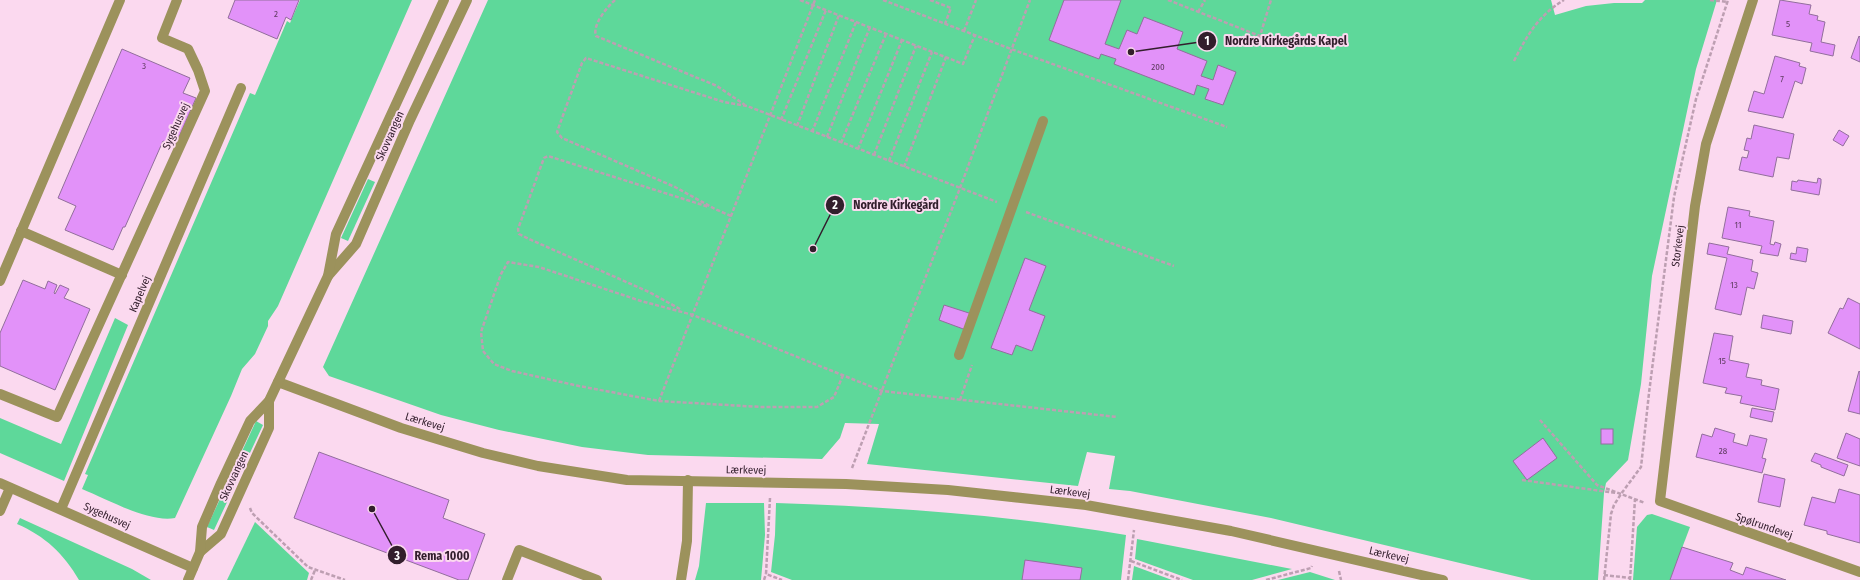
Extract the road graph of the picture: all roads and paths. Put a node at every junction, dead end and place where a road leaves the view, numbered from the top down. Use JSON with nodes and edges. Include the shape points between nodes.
{"nodes":[{"id":1,"x":120,"y":0,"type":"edge"},
{"id":2,"x":177,"y":0,"type":"edge"},
{"id":3,"x":444,"y":0,"type":"edge"},
{"id":4,"x":467,"y":0,"type":"edge"},
{"id":5,"x":615,"y":0,"type":"edge"},
{"id":6,"x":800,"y":0,"type":"edge"},
{"id":7,"x":815,"y":0,"type":"edge"},
{"id":8,"x":883,"y":0,"type":"edge"},
{"id":9,"x":930,"y":0,"type":"edge"},
{"id":10,"x":976,"y":0,"type":"edge"},
{"id":11,"x":1030,"y":0,"type":"edge"},
{"id":12,"x":1168,"y":0,"type":"edge"},
{"id":13,"x":1205,"y":0,"type":"edge"},
{"id":14,"x":1271,"y":0,"type":"edge"},
{"id":15,"x":1563,"y":0,"type":"edge"},
{"id":16,"x":1710,"y":0,"type":"edge"},
{"id":17,"x":1753,"y":0,"type":"edge"},
{"id":18,"x":1728,"y":1,"type":"edge"},
{"id":19,"x":939,"y":2,"type":"edge"},
{"id":20,"x":814,"y":5,"type":"junction"},
{"id":21,"x":826,"y":10,"type":"junction"},
{"id":22,"x":1198,"y":12,"type":"junction"},
{"id":23,"x":839,"y":15,"type":"junction"},
{"id":24,"x":856,"y":22,"type":"junction"},
{"id":25,"x":945,"y":24,"type":"junction"},
{"id":26,"x":870,"y":28,"type":"junction"},
{"id":27,"x":964,"y":31,"type":"junction"},
{"id":28,"x":886,"y":34,"type":"junction"},
{"id":29,"x":974,"y":35,"type":"junction"},
{"id":30,"x":902,"y":40,"type":"junction"},
{"id":31,"x":916,"y":46,"type":"junction"},
{"id":32,"x":1011,"y":49,"type":"junction"},
{"id":33,"x":932,"y":52,"type":"junction"},
{"id":34,"x":946,"y":57,"type":"junction"},
{"id":35,"x":1514,"y":61,"type":"dead end"},
{"id":36,"x":241,"y":88,"type":"dead end"},
{"id":37,"x":747,"y":106,"type":"junction"},
{"id":38,"x":769,"y":115,"type":"junction"},
{"id":39,"x":781,"y":120,"type":"junction"},
{"id":40,"x":1044,"y":121,"type":"dead end"},
{"id":41,"x":797,"y":126,"type":"junction"},
{"id":42,"x":1227,"y":127,"type":"dead end"},
{"id":43,"x":812,"y":132,"type":"junction"},
{"id":44,"x":827,"y":137,"type":"junction"},
{"id":45,"x":841,"y":143,"type":"junction"},
{"id":46,"x":858,"y":149,"type":"junction"},
{"id":47,"x":874,"y":155,"type":"junction"},
{"id":48,"x":889,"y":161,"type":"junction"},
{"id":49,"x":904,"y":167,"type":"junction"},
{"id":50,"x":960,"y":188,"type":"junction"},
{"id":51,"x":1012,"y":207,"type":"junction"},
{"id":52,"x":715,"y":209,"type":"junction"},
{"id":53,"x":731,"y":216,"type":"junction"},
{"id":54,"x":21,"y":231,"type":"junction"},
{"id":55,"x":1174,"y":266,"type":"dead end"},
{"id":56,"x":122,"y":275,"type":"junction"},
{"id":57,"x":328,"y":276,"type":"junction"},
{"id":58,"x":0,"y":281,"type":"edge"},
{"id":59,"x":683,"y":311,"type":"junction"},
{"id":60,"x":693,"y":315,"type":"junction"},
{"id":61,"x":959,"y":355,"type":"joint"},
{"id":62,"x":843,"y":375,"type":"junction"},
{"id":63,"x":278,"y":382,"type":"junction"},
{"id":64,"x":882,"y":391,"type":"junction"},
{"id":65,"x":0,"y":394,"type":"edge"},
{"id":66,"x":960,"y":400,"type":"junction"},
{"id":67,"x":269,"y":401,"type":"junction"},
{"id":68,"x":659,"y":401,"type":"junction"},
{"id":69,"x":1117,"y":417,"type":"dead end"},
{"id":70,"x":1540,"y":420,"type":"dead end"},
{"id":71,"x":688,"y":480,"type":"junction"},
{"id":72,"x":1522,"y":480,"type":"dead end"},
{"id":73,"x":0,"y":483,"type":"edge"},
{"id":74,"x":771,"y":483,"type":"junction"},
{"id":75,"x":846,"y":484,"type":"junction"},
{"id":76,"x":10,"y":488,"type":"junction"},
{"id":77,"x":240,"y":490,"type":"junction"},
{"id":78,"x":1621,"y":494,"type":"junction"},
{"id":79,"x":1635,"y":499,"type":"junction"},
{"id":80,"x":1660,"y":502,"type":"junction"},
{"id":81,"x":61,"y":509,"type":"junction"},
{"id":82,"x":0,"y":511,"type":"edge"},
{"id":83,"x":1136,"y":513,"type":"junction"},
{"id":84,"x":1318,"y":550,"type":"junction"},
{"id":85,"x":200,"y":552,"type":"junction"},
{"id":86,"x":1130,"y":561,"type":"junction"},
{"id":87,"x":193,"y":568,"type":"junction"},
{"id":88,"x":315,"y":570,"type":"junction"},
{"id":89,"x":1860,"y":572,"type":"edge"},
{"id":90,"x":766,"y":574,"type":"junction"},
{"id":91,"x":1604,"y":575,"type":"junction"},
{"id":92,"x":1630,"y":579,"type":"edge"},
{"id":93,"x":188,"y":580,"type":"edge"},
{"id":94,"x":311,"y":580,"type":"edge"},
{"id":95,"x":345,"y":580,"type":"edge"},
{"id":96,"x":508,"y":580,"type":"edge"},
{"id":97,"x":597,"y":580,"type":"edge"},
{"id":98,"x":681,"y":580,"type":"edge"},
{"id":99,"x":764,"y":580,"type":"edge"},
{"id":100,"x":782,"y":580,"type":"edge"},
{"id":101,"x":1128,"y":580,"type":"edge"},
{"id":102,"x":1182,"y":580,"type":"edge"},
{"id":103,"x":1266,"y":580,"type":"edge"},
{"id":104,"x":1443,"y":580,"type":"edge"},
{"id":105,"x":1604,"y":580,"type":"edge"}],
"edges":[{"from":1,"to":54,"type":"street"},
{"from":2,"to":56,"type":"street","name":"Sygehusvej","via":[[162,38],[188,49],[205,91]]},
{"from":3,"to":57,"type":"street","name":"Skovvangen","via":[[336,234]]},
{"from":4,"to":57,"type":"street","name":"Skovvangen","via":[[410,120],[356,244]]},
{"from":5,"to":37,"type":"path","via":[[596,26],[596,36],[717,86]]},
{"from":6,"to":20,"type":"path"},
{"from":7,"to":20,"type":"path"},
{"from":8,"to":25,"type":"path"},
{"from":9,"to":19,"type":"path"},
{"from":10,"to":27,"type":"path"},
{"from":11,"to":32,"type":"path"},
{"from":12,"to":22,"type":"path"},
{"from":13,"to":22,"type":"path"},
{"from":14,"to":22,"type":"path","via":[[1260,36]]},
{"from":15,"to":35,"type":"path","via":[[1548,9],[1522,43]]},
{"from":16,"to":18,"type":"path"},
{"from":17,"to":80,"type":"street","name":"Storkevej","via":[[1706,144],[1694,206]]},
{"from":18,"to":78,"type":"path","via":[[1696,99],[1674,197],[1648,393],[1641,467]]},
{"from":19,"to":25,"type":"path","via":[[951,8]]},
{"from":20,"to":21,"type":"path"},
{"from":20,"to":38,"type":"path"},
{"from":21,"to":23,"type":"path"},
{"from":21,"to":39,"type":"path"},
{"from":23,"to":24,"type":"path"},
{"from":23,"to":41,"type":"path"},
{"from":24,"to":26,"type":"path"},
{"from":24,"to":43,"type":"path"},
{"from":25,"to":27,"type":"path"},
{"from":26,"to":28,"type":"path"},
{"from":26,"to":44,"type":"path"},
{"from":27,"to":29,"type":"path"},
{"from":28,"to":30,"type":"path"},
{"from":28,"to":45,"type":"path"},
{"from":29,"to":32,"type":"path"},
{"from":29,"to":34,"type":"path","via":[[963,64]]},
{"from":30,"to":31,"type":"path"},
{"from":30,"to":46,"type":"path"},
{"from":31,"to":33,"type":"path"},
{"from":31,"to":47,"type":"path"},
{"from":32,"to":42,"type":"path"},
{"from":32,"to":50,"type":"path"},
{"from":33,"to":34,"type":"path"},
{"from":33,"to":48,"type":"path"},
{"from":34,"to":49,"type":"path"},
{"from":36,"to":81,"type":"street","name":"Kapelvej"},
{"from":37,"to":38,"type":"path"},
{"from":37,"to":52,"type":"path","via":[[724,102],[586,58],[557,132],[562,138],[675,187]]},
{"from":38,"to":39,"type":"path"},
{"from":38,"to":53,"type":"path"},
{"from":39,"to":41,"type":"path"},
{"from":40,"to":51,"type":"street"},
{"from":41,"to":43,"type":"path"},
{"from":43,"to":44,"type":"path"},
{"from":44,"to":45,"type":"path"},
{"from":45,"to":46,"type":"path"},
{"from":46,"to":47,"type":"path"},
{"from":47,"to":48,"type":"path"},
{"from":48,"to":49,"type":"path"},
{"from":49,"to":50,"type":"path"},
{"from":50,"to":51,"type":"path"},
{"from":50,"to":64,"type":"path"},
{"from":51,"to":55,"type":"path"},
{"from":51,"to":61,"type":"street"},
{"from":52,"to":53,"type":"path"},
{"from":52,"to":59,"type":"path","via":[[548,156],[544,158],[518,229],[520,234],[529,240],[649,292]]},
{"from":53,"to":60,"type":"path"},
{"from":54,"to":56,"type":"street"},
{"from":54,"to":58,"type":"street"},
{"from":56,"to":65,"type":"street","name":"Sygehusvej","via":[[57,417]]},
{"from":57,"to":63,"type":"street","name":"Skovvangen"},
{"from":59,"to":60,"type":"path"},
{"from":59,"to":68,"type":"path","via":[[642,301],[539,267],[508,262],[501,274],[481,332],[483,351],[494,364],[512,371]]},
{"from":60,"to":62,"type":"path"},
{"from":60,"to":68,"type":"path"},
{"from":61,"to":66,"type":"path","via":[[975,357]]},
{"from":62,"to":64,"type":"path"},
{"from":62,"to":68,"type":"path","via":[[834,397],[817,407],[761,407]]},
{"from":63,"to":67,"type":"street","name":"Skovvangen"},
{"from":63,"to":71,"type":"street","name":"Lærkevej","via":[[401,428],[483,453],[538,466],[627,480]]},
{"from":64,"to":66,"type":"path"},
{"from":64,"to":75,"type":"path"},
{"from":66,"to":69,"type":"path"},
{"from":67,"to":77,"type":"street","name":"Skovvangen","via":[[269,428]]},
{"from":67,"to":85,"type":"street","name":"Skovvangen","via":[[250,421],[221,483],[202,527]]},
{"from":70,"to":78,"type":"path","via":[[1597,484]]},
{"from":71,"to":74,"type":"street","name":"Lærkevej"},
{"from":71,"to":98,"type":"street","via":[[687,541]]},
{"from":72,"to":78,"type":"path"},
{"from":73,"to":76,"type":"street","name":"Sygehusvej"},
{"from":74,"to":75,"type":"street","name":"Lærkevej"},
{"from":74,"to":90,"type":"path"},
{"from":75,"to":83,"type":"street","name":"Lærkevej","via":[[948,490]]},
{"from":76,"to":81,"type":"street","name":"Sygehusvej"},
{"from":76,"to":82,"type":"street"},
{"from":77,"to":85,"type":"street","name":"Skovvangen","via":[[221,534]]},
{"from":77,"to":88,"type":"path","via":[[252,513],[308,567]]},
{"from":78,"to":79,"type":"path"},
{"from":78,"to":91,"type":"path","via":[[1611,514]]},
{"from":79,"to":80,"type":"path","via":[[1652,506]]},
{"from":79,"to":92,"type":"path"},
{"from":80,"to":89,"type":"street","name":"Spølrundevej"},
{"from":81,"to":87,"type":"street","name":"Sygehusvej"},
{"from":83,"to":84,"type":"street","name":"Lærkevej"},
{"from":83,"to":86,"type":"path"},
{"from":84,"to":103,"type":"path","via":[[1311,568]]},
{"from":84,"to":104,"type":"street","name":"Lærkevej"},
{"from":85,"to":87,"type":"street","name":"Skovvangen"},
{"from":86,"to":101,"type":"path"},
{"from":86,"to":102,"type":"path"},
{"from":87,"to":93,"type":"street","name":"Skovvangen"},
{"from":88,"to":94,"type":"path"},
{"from":88,"to":95,"type":"path"},
{"from":90,"to":99,"type":"path"},
{"from":90,"to":100,"type":"path"},
{"from":91,"to":92,"type":"path"},
{"from":91,"to":105,"type":"path"},
{"from":96,"to":97,"type":"street","via":[[519,550]]}]}
